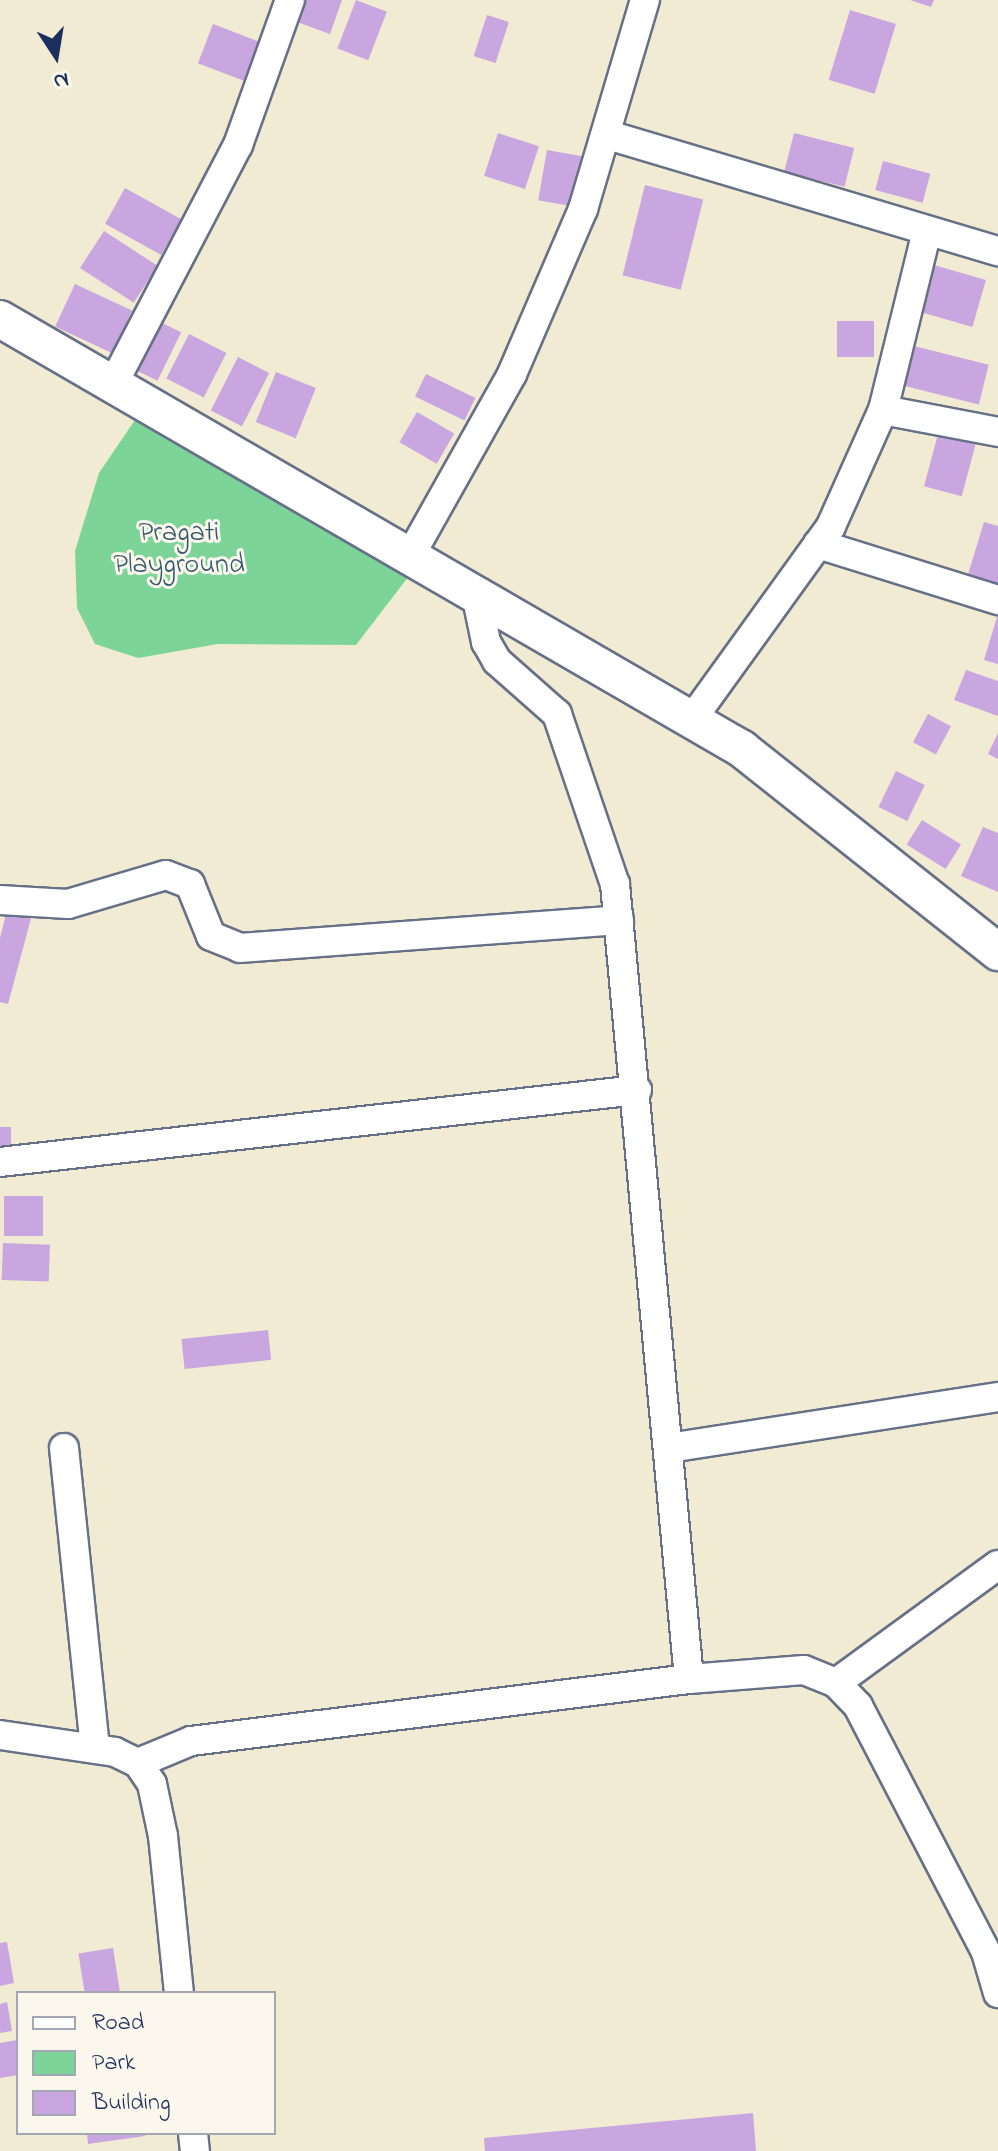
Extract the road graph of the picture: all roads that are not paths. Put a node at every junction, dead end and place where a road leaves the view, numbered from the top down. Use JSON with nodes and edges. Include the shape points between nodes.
{"nodes":[{"id":1,"x":290,"y":0,"type":"edge"},
{"id":2,"x":645,"y":0,"type":"edge"},
{"id":3,"x":608,"y":135,"type":"junction"},
{"id":4,"x":927,"y":231,"type":"junction"},
{"id":5,"x":998,"y":251,"type":"edge"},
{"id":6,"x":0,"y":319,"type":"edge"},
{"id":7,"x":113,"y":384,"type":"junction"},
{"id":8,"x":883,"y":410,"type":"junction"},
{"id":9,"x":998,"y":432,"type":"edge"},
{"id":10,"x":818,"y":544,"type":"junction"},
{"id":11,"x":410,"y":556,"type":"junction"},
{"id":12,"x":476,"y":594,"type":"junction"},
{"id":13,"x":998,"y":600,"type":"edge"},
{"id":14,"x":692,"y":719,"type":"junction"},
{"id":15,"x":0,"y":900,"type":"edge"},
{"id":16,"x":619,"y":920,"type":"junction"},
{"id":17,"x":998,"y":952,"type":"edge"},
{"id":18,"x":637,"y":1090,"type":"junction"},
{"id":19,"x":0,"y":1162,"type":"edge"},
{"id":20,"x":998,"y":1397,"type":"edge"},
{"id":21,"x":64,"y":1448,"type":"dead end"},
{"id":22,"x":669,"y":1448,"type":"junction"},
{"id":23,"x":998,"y":1565,"type":"edge"},
{"id":24,"x":689,"y":1679,"type":"junction"},
{"id":25,"x":836,"y":1683,"type":"junction"},
{"id":26,"x":0,"y":1735,"type":"edge"},
{"id":27,"x":95,"y":1748,"type":"junction"},
{"id":28,"x":138,"y":1763,"type":"junction"},
{"id":29,"x":179,"y":1991,"type":"edge"},
{"id":30,"x":998,"y":1993,"type":"edge"}],
"edges":[{"from":1,"to":7,"type":"street","via":[[238,145]]},
{"from":2,"to":3,"type":"street"},
{"from":3,"to":4,"type":"street"},
{"from":3,"to":11,"type":"street","via":[[512,374]]},
{"from":4,"to":5,"type":"street"},
{"from":4,"to":8,"type":"street"},
{"from":6,"to":7,"type":"street"},
{"from":7,"to":11,"type":"street"},
{"from":8,"to":9,"type":"street"},
{"from":8,"to":10,"type":"street"},
{"from":10,"to":13,"type":"street"},
{"from":10,"to":14,"type":"street"},
{"from":11,"to":12,"type":"street"},
{"from":12,"to":14,"type":"street"},
{"from":12,"to":16,"type":"street","via":[[486,642],[497,661],[557,714],[615,884]]},
{"from":14,"to":17,"type":"street","via":[[742,749]]},
{"from":15,"to":16,"type":"street","via":[[68,904],[166,875],[190,884],[211,936],[240,948]]},
{"from":16,"to":18,"type":"street"},
{"from":18,"to":19,"type":"street"},
{"from":18,"to":22,"type":"street"},
{"from":20,"to":22,"type":"street"},
{"from":21,"to":27,"type":"street"},
{"from":22,"to":24,"type":"street"},
{"from":23,"to":25,"type":"street"},
{"from":24,"to":25,"type":"street","via":[[804,1670]]},
{"from":24,"to":28,"type":"street","via":[[191,1741]]},
{"from":25,"to":30,"type":"street","via":[[858,1706],[986,1952]]},
{"from":26,"to":27,"type":"street"},
{"from":27,"to":28,"type":"street"},
{"from":28,"to":29,"type":"street","via":[[152,1784],[163,1836]]}]}
